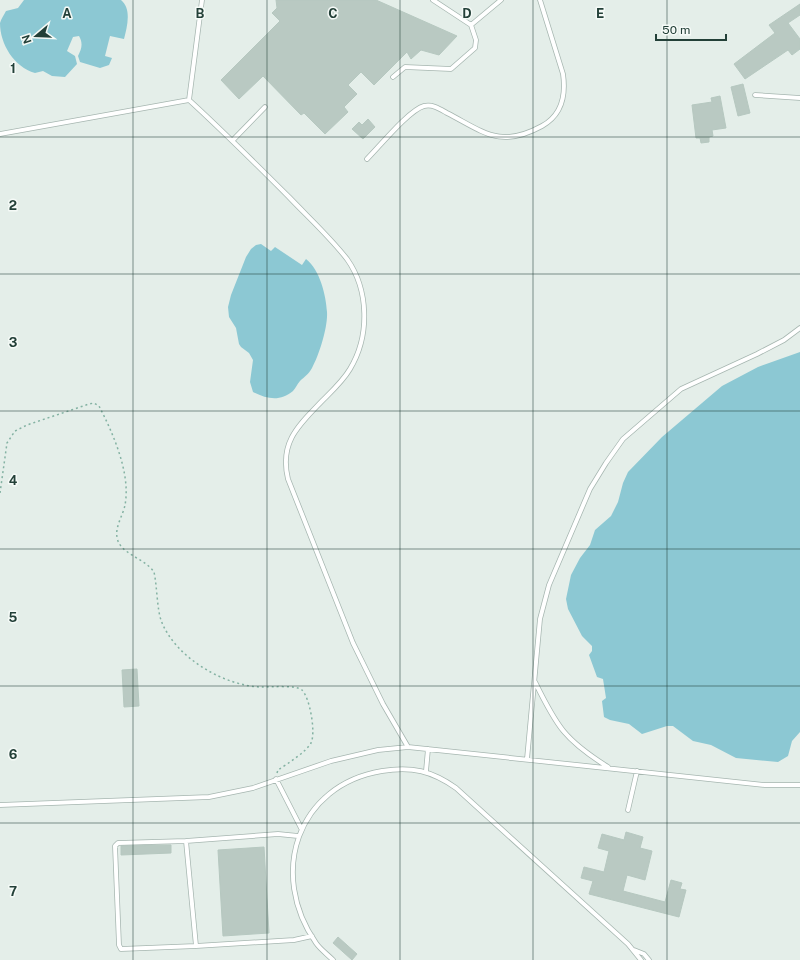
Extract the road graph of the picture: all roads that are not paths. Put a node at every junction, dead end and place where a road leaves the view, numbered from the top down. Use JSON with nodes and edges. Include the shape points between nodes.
{"nodes":[{"id":1,"x":202,"y":0,"type":"edge"},
{"id":2,"x":433,"y":0,"type":"edge"},
{"id":3,"x":501,"y":0,"type":"edge"},
{"id":4,"x":540,"y":0,"type":"edge"},
{"id":5,"x":471,"y":25,"type":"junction"},
{"id":6,"x":393,"y":76,"type":"dead end"},
{"id":7,"x":755,"y":95,"type":"dead end"},
{"id":8,"x":800,"y":98,"type":"edge"},
{"id":9,"x":189,"y":100,"type":"junction"},
{"id":10,"x":265,"y":107,"type":"dead end"},
{"id":11,"x":0,"y":134,"type":"edge"},
{"id":12,"x":233,"y":140,"type":"junction"},
{"id":13,"x":367,"y":159,"type":"dead end"},
{"id":14,"x":800,"y":328,"type":"edge"},
{"id":15,"x":535,"y":682,"type":"junction"},
{"id":16,"x":408,"y":747,"type":"junction"},
{"id":17,"x":428,"y":749,"type":"junction"},
{"id":18,"x":527,"y":759,"type":"junction"},
{"id":19,"x":610,"y":768,"type":"junction"},
{"id":20,"x":426,"y":771,"type":"junction"},
{"id":21,"x":637,"y":771,"type":"junction"},
{"id":22,"x":276,"y":779,"type":"junction"},
{"id":23,"x":800,"y":785,"type":"edge"},
{"id":24,"x":0,"y":805,"type":"edge"},
{"id":25,"x":628,"y":810,"type":"dead end"},
{"id":26,"x":301,"y":828,"type":"junction"},
{"id":27,"x":298,"y":836,"type":"junction"},
{"id":28,"x":186,"y":841,"type":"junction"},
{"id":29,"x":312,"y":936,"type":"junction"},
{"id":30,"x":196,"y":946,"type":"junction"},
{"id":31,"x":634,"y":950,"type":"junction"},
{"id":32,"x":333,"y":960,"type":"edge"},
{"id":33,"x":641,"y":960,"type":"edge"},
{"id":34,"x":649,"y":960,"type":"edge"}],
"edges":[{"from":1,"to":9,"type":"lane"},
{"from":2,"to":5,"type":"lane"},
{"from":3,"to":5,"type":"lane"},
{"from":4,"to":13,"type":"lane","via":[[564,74],[563,99],[554,117],[521,135],[495,137],[436,107],[426,106],[412,112]]},
{"from":5,"to":6,"type":"lane","via":[[476,40],[475,48],[451,69],[405,67]]},
{"from":7,"to":8,"type":"lane"},
{"from":9,"to":11,"type":"lane"},
{"from":9,"to":12,"type":"lane"},
{"from":10,"to":12,"type":"lane"},
{"from":12,"to":16,"type":"lane","via":[[342,254],[352,269],[361,292],[364,328],[355,359],[341,382],[298,427],[288,445],[285,466],[353,643]]},
{"from":14,"to":15,"type":"lane","via":[[757,354],[681,389],[623,439],[590,489],[549,585],[540,619]]},
{"from":15,"to":18,"type":"lane"},
{"from":15,"to":19,"type":"lane","via":[[558,727],[584,752]]},
{"from":16,"to":17,"type":"lane"},
{"from":16,"to":22,"type":"lane","via":[[378,750],[331,761]]},
{"from":17,"to":18,"type":"lane"},
{"from":17,"to":20,"type":"lane"},
{"from":18,"to":19,"type":"lane"},
{"from":19,"to":21,"type":"lane"},
{"from":20,"to":26,"type":"lane","via":[[390,770],[352,779],[337,787],[316,807]]},
{"from":20,"to":31,"type":"lane","via":[[440,776],[456,788]]},
{"from":21,"to":23,"type":"lane","via":[[765,785]]},
{"from":21,"to":25,"type":"lane"},
{"from":22,"to":24,"type":"lane","via":[[228,794],[209,797]]},
{"from":22,"to":26,"type":"lane"},
{"from":26,"to":27,"type":"lane"},
{"from":27,"to":28,"type":"lane","via":[[278,834]]},
{"from":27,"to":29,"type":"lane","via":[[294,892]]},
{"from":28,"to":30,"type":"lane"},
{"from":28,"to":30,"type":"lane","via":[[118,843],[115,846],[119,945],[121,949]]},
{"from":29,"to":30,"type":"lane","via":[[294,940]]},
{"from":29,"to":32,"type":"lane"},
{"from":31,"to":33,"type":"lane"},
{"from":31,"to":34,"type":"lane","via":[[644,954]]}]}
